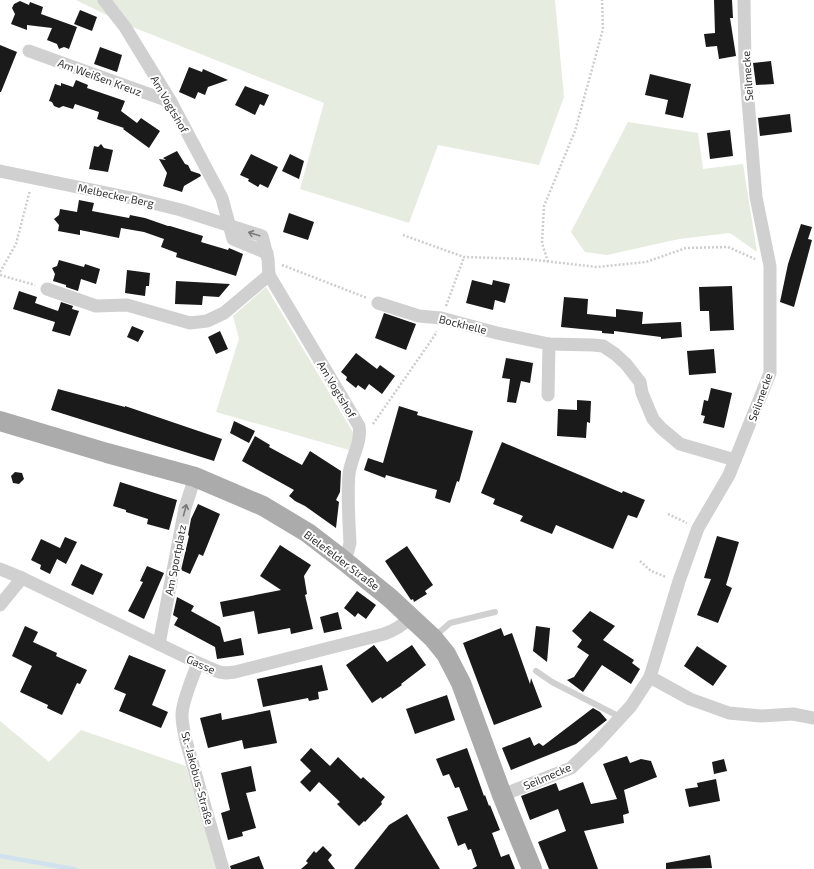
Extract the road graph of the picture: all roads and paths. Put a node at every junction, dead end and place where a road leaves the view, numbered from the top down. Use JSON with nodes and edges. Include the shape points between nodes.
{"nodes":[{"id":1,"x":104,"y":0,"type":"edge"},
{"id":2,"x":602,"y":0,"type":"edge"},
{"id":3,"x":744,"y":0,"type":"edge"},
{"id":4,"x":29,"y":51,"type":"dead end"},
{"id":5,"x":171,"y":102,"type":"junction"},
{"id":6,"x":0,"y":171,"type":"edge"},
{"id":7,"x":33,"y":179,"type":"junction"},
{"id":8,"x":229,"y":226,"type":"junction"},
{"id":9,"x":404,"y":235,"type":"dead end"},
{"id":10,"x":267,"y":256,"type":"junction"},
{"id":11,"x":464,"y":257,"type":"junction"},
{"id":12,"x":548,"y":262,"type":"junction"},
{"id":13,"x":770,"y":266,"type":"junction"},
{"id":14,"x":0,"y":272,"type":"edge"},
{"id":15,"x":269,"y":275,"type":"junction"},
{"id":16,"x":0,"y":276,"type":"edge"},
{"id":17,"x":47,"y":289,"type":"joint"},
{"id":18,"x":378,"y":303,"type":"joint"},
{"id":19,"x":441,"y":318,"type":"junction"},
{"id":20,"x":549,"y":344,"type":"junction"},
{"id":21,"x":548,"y":395,"type":"dead end"},
{"id":22,"x":0,"y":421,"type":"edge"},
{"id":23,"x":360,"y":434,"type":"junction"},
{"id":24,"x":735,"y":460,"type":"junction"},
{"id":25,"x":196,"y":477,"type":"junction"},
{"id":26,"x":668,"y":514,"type":"dead end"},
{"id":27,"x":698,"y":528,"type":"junction"},
{"id":28,"x":343,"y":560,"type":"junction"},
{"id":29,"x":640,"y":561,"type":"dead end"},
{"id":30,"x":0,"y":569,"type":"edge"},
{"id":31,"x":662,"y":576,"type":"dead end"},
{"id":32,"x":22,"y":578,"type":"junction"},
{"id":33,"x":0,"y":605,"type":"edge"},
{"id":34,"x":496,"y":612,"type":"dead end"},
{"id":35,"x":411,"y":617,"type":"junction"},
{"id":36,"x":433,"y":638,"type":"junction"},
{"id":37,"x":159,"y":644,"type":"junction"},
{"id":38,"x":198,"y":663,"type":"junction"},
{"id":39,"x":536,"y":671,"type":"dead end"},
{"id":40,"x":650,"y":677,"type":"junction"},
{"id":41,"x":620,"y":717,"type":"junction"},
{"id":42,"x":814,"y":718,"type":"edge"},
{"id":43,"x":502,"y":794,"type":"junction"},
{"id":44,"x":224,"y":869,"type":"edge"},
{"id":45,"x":532,"y":869,"type":"edge"}],
"edges":[{"from":1,"to":5,"type":"street","name":"Am Vogtshof","via":[[125,27]]},
{"from":2,"to":12,"type":"path","via":[[603,29],[575,130],[544,206],[542,243]]},
{"from":3,"to":13,"type":"street","name":"Seilmecke","via":[[745,64],[756,197]]},
{"from":4,"to":5,"type":"street","name":"Am Weißen Kreuz"},
{"from":5,"to":8,"type":"street","name":"Am Vogtshof","via":[[222,198]]},
{"from":6,"to":7,"type":"street","name":"Melbecker Berg"},
{"from":7,"to":8,"type":"street","name":"Melbecker Berg","via":[[142,200]]},
{"from":7,"to":14,"type":"path","via":[[16,244]]},
{"from":8,"to":10,"type":"street","name":"Am Vogtshof","via":[[262,236]]},
{"from":9,"to":11,"type":"path"},
{"from":10,"to":15,"type":"street","name":"Am Vogtshof"},
{"from":10,"to":18,"type":"path"},
{"from":11,"to":12,"type":"path"},
{"from":11,"to":19,"type":"path"},
{"from":12,"to":13,"type":"path","via":[[597,267],[646,262],[686,248],[728,247]]},
{"from":13,"to":24,"type":"street","name":"Seilmecke","via":[[770,373]]},
{"from":15,"to":17,"type":"street","via":[[224,313],[207,321],[190,323],[127,305],[96,306]]},
{"from":15,"to":23,"type":"street","name":"Am Vogtshof","via":[[359,426]]},
{"from":16,"to":17,"type":"path"},
{"from":18,"to":19,"type":"street","name":"Bockhelle","via":[[419,316]]},
{"from":19,"to":20,"type":"street","name":"Bockhelle"},
{"from":19,"to":23,"type":"path","via":[[435,335],[368,432]]},
{"from":20,"to":21,"type":"street"},
{"from":20,"to":24,"type":"street","name":"Bockhelle","via":[[604,346],[626,364],[640,382],[653,419],[661,428],[680,444]]},
{"from":22,"to":25,"type":"main road","name":"Bielefelder Straße"},
{"from":23,"to":28,"type":"street","via":[[350,474],[350,543]]},
{"from":24,"to":27,"type":"street","name":"Seilmecke"},
{"from":25,"to":28,"type":"main road","name":"Bielefelder Straße","via":[[263,506]]},
{"from":37,"to":25,"type":"street","name":"Am Sportplatz","one_way":true,"via":[[182,521]]},
{"from":26,"to":27,"type":"path"},
{"from":27,"to":40,"type":"street","name":"Seilmecke"},
{"from":28,"to":35,"type":"main road","name":"Bielefelder Straße"},
{"from":29,"to":31,"type":"path","via":[[651,571]]},
{"from":30,"to":32,"type":"street","name":"Gasse"},
{"from":32,"to":33,"type":"street"},
{"from":32,"to":37,"type":"street","name":"Gasse"},
{"from":34,"to":36,"type":"lane","via":[[450,623]]},
{"from":35,"to":36,"type":"main road","name":"Bielefelder Straße"},
{"from":35,"to":38,"type":"street","name":"Gasse","via":[[402,626],[384,634],[235,672],[219,672]]},
{"from":36,"to":43,"type":"main road","name":"Bielefelder Straße","via":[[446,654],[461,683]]},
{"from":37,"to":38,"type":"street","name":"Gasse"},
{"from":38,"to":44,"type":"street","name":"St.-Jakobus-Straße","via":[[183,706],[183,722],[186,741]]},
{"from":39,"to":41,"type":"lane"},
{"from":40,"to":41,"type":"street","name":"Seilmecke","via":[[631,706]]},
{"from":40,"to":42,"type":"street","via":[[690,699],[729,713],[761,716],[793,714]]},
{"from":41,"to":43,"type":"street","name":"Seilmecke","via":[[571,768]]},
{"from":43,"to":45,"type":"main road","name":"Bielefelder Straße"}]}
